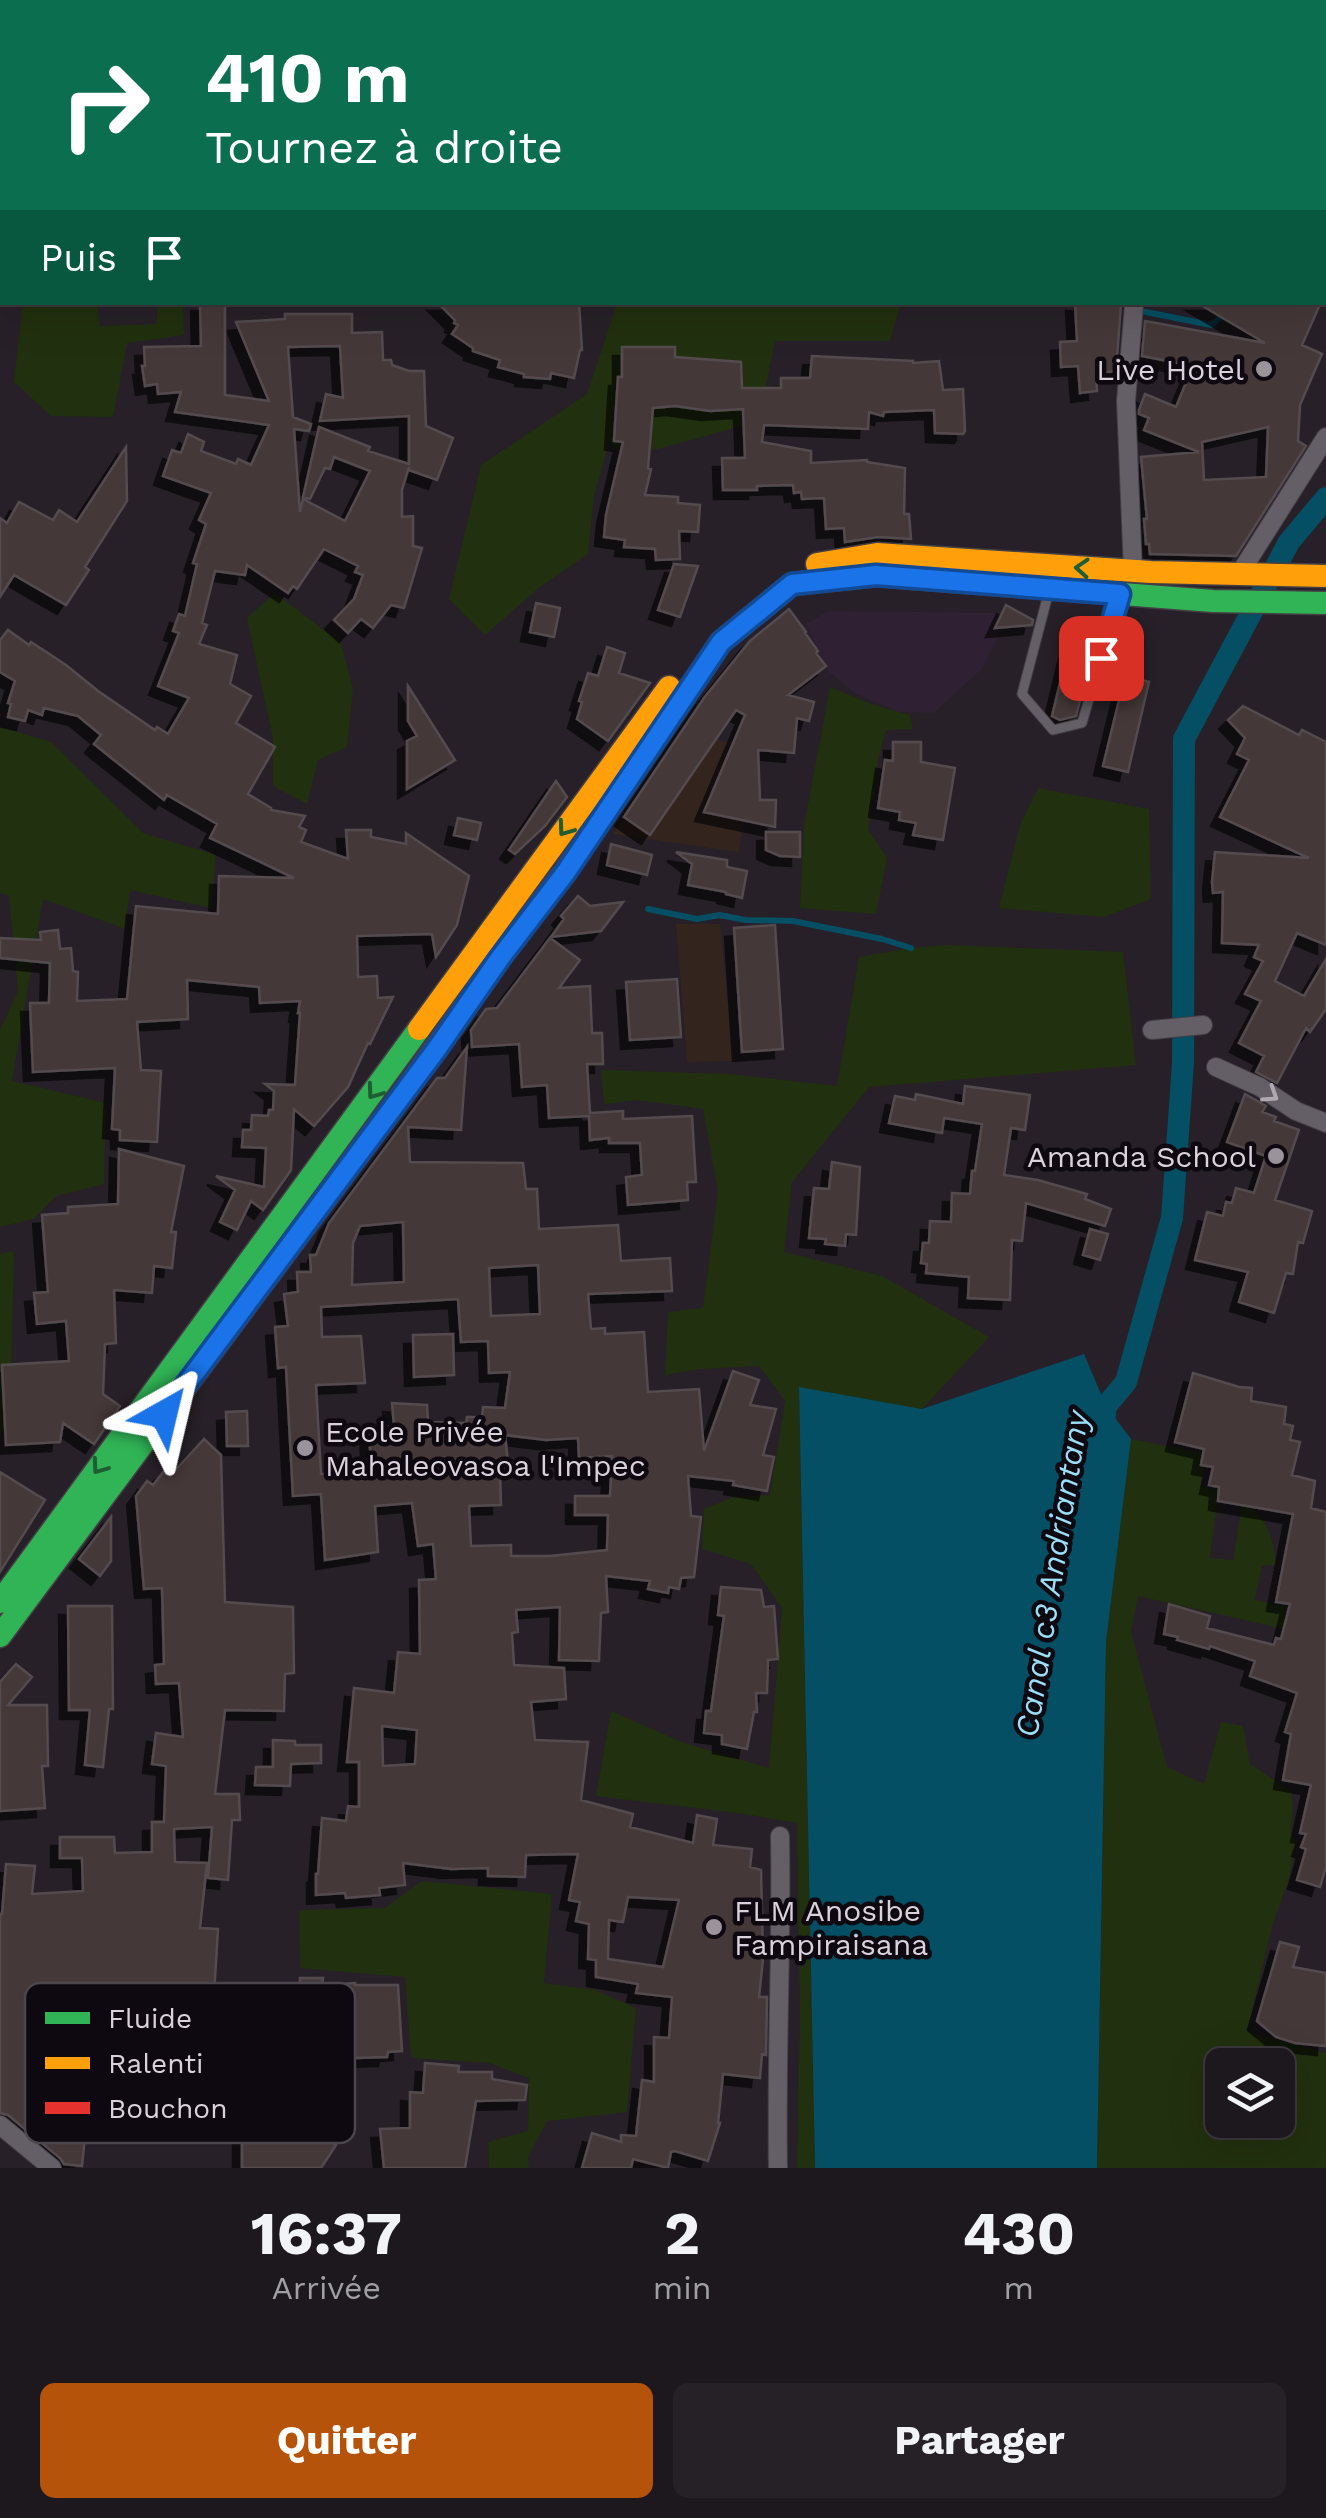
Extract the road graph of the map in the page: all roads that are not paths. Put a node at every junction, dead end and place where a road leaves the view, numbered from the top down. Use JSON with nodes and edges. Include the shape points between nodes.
{"nodes":[{"id":1,"x":1134,"y":305,"type":"edge"},
{"id":2,"x":1326,"y":437,"type":"edge"},
{"id":3,"x":1133,"y":571,"type":"junction"},
{"id":4,"x":1244,"y":573,"type":"junction"},
{"id":5,"x":1322,"y":576,"type":"edge"},
{"id":6,"x":1050,"y":589,"type":"junction"},
{"id":7,"x":1120,"y":594,"type":"junction"},
{"id":8,"x":1326,"y":603,"type":"edge"},
{"id":9,"x":1204,"y":1025,"type":"dead end"},
{"id":10,"x":1152,"y":1030,"type":"dead end"},
{"id":11,"x":1216,"y":1068,"type":"dead end"},
{"id":12,"x":1326,"y":1123,"type":"edge"},
{"id":13,"x":0,"y":1602,"type":"edge"},
{"id":14,"x":0,"y":1636,"type":"edge"},
{"id":15,"x":780,"y":1836,"type":"dead end"},
{"id":16,"x":0,"y":2125,"type":"edge"},
{"id":17,"x":52,"y":2168,"type":"edge"},
{"id":18,"x":778,"y":2168,"type":"edge"}],
"edges":[{"from":1,"to":3,"type":"street","via":[[1126,401]]},
{"from":2,"to":4,"type":"street"},
{"from":3,"to":4,"type":"street"},
{"from":3,"to":13,"type":"street","one_way":true,"via":[[876,554],[794,568],[710,631]]},
{"from":4,"to":5,"type":"street"},
{"from":6,"to":7,"type":"street"},
{"from":6,"to":7,"type":"lane","via":[[1022,694],[1053,730],[1082,722]]},
{"from":6,"to":14,"type":"street","via":[[876,575],[792,584],[721,642],[566,872]]},
{"from":7,"to":8,"type":"street"},
{"from":9,"to":10,"type":"street"},
{"from":11,"to":12,"type":"street","one_way":true},
{"from":15,"to":18,"type":"street"},
{"from":16,"to":17,"type":"street"}]}
